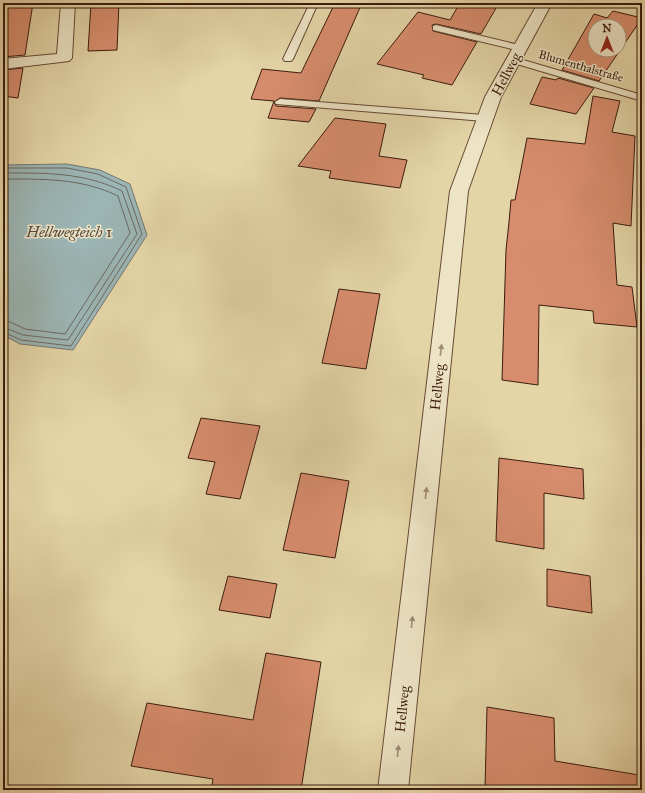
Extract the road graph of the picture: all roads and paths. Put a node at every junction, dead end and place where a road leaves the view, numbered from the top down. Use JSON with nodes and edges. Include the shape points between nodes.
{"nodes":[{"id":1,"x":68,"y":3,"type":"edge"},
{"id":2,"x":314,"y":3,"type":"edge"},
{"id":3,"x":545,"y":3,"type":"edge"},
{"id":4,"x":436,"y":28,"type":"dead end"},
{"id":5,"x":516,"y":54,"type":"junction"},
{"id":6,"x":288,"y":59,"type":"dead end"},
{"id":7,"x":3,"y":64,"type":"edge"},
{"id":8,"x":642,"y":98,"type":"edge"},
{"id":9,"x":280,"y":102,"type":"dead end"},
{"id":10,"x":484,"y":118,"type":"junction"},
{"id":11,"x":393,"y":790,"type":"edge"}],
"edges":[{"from":1,"to":7,"type":"street","via":[[64,58]]},
{"from":2,"to":6,"type":"lane"},
{"from":3,"to":5,"type":"street","name":"Hellweg"},
{"from":4,"to":5,"type":"lane","name":"Blumenthalstraße"},
{"from":5,"to":8,"type":"lane","name":"Blumenthalstraße"},
{"from":5,"to":10,"type":"street","name":"Hellweg"},
{"from":9,"to":10,"type":"lane"},
{"from":11,"to":10,"type":"street","name":"Hellweg","one_way":true,"via":[[459,191]]}]}
